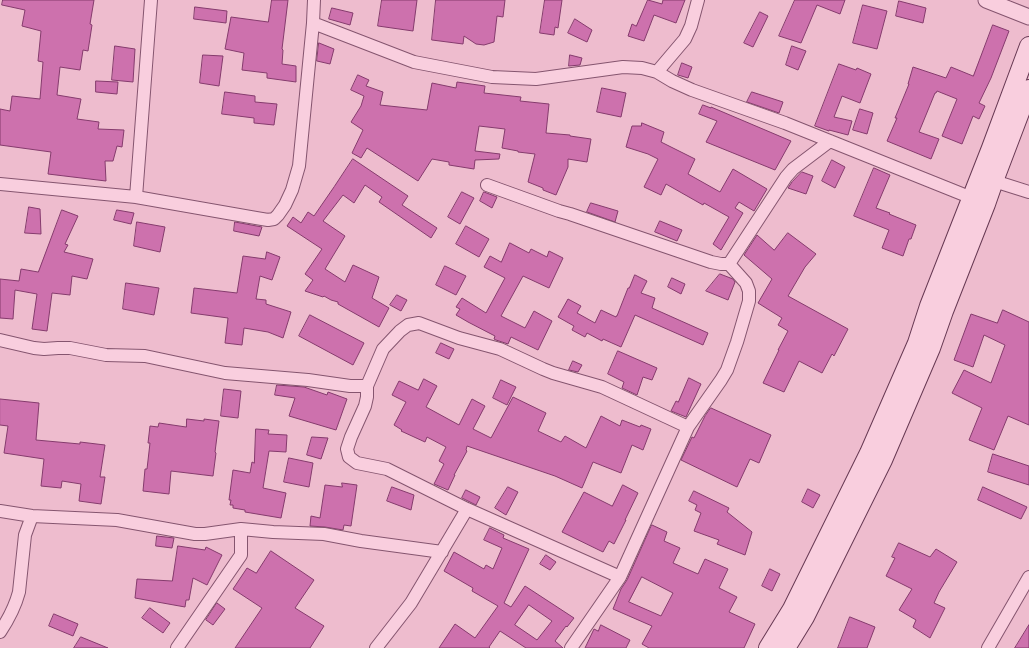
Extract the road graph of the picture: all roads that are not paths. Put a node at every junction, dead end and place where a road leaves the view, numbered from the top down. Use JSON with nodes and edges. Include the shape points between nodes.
{"nodes":[{"id":1,"x":151,"y":0,"type":"edge"},
{"id":2,"x":314,"y":0,"type":"edge"},
{"id":3,"x":698,"y":0,"type":"edge"},
{"id":4,"x":986,"y":0,"type":"edge"},
{"id":5,"x":1029,"y":17,"type":"edge"},
{"id":6,"x":313,"y":23,"type":"junction"},
{"id":7,"x":1029,"y":46,"type":"edge"},
{"id":8,"x":658,"y":72,"type":"junction"},
{"id":9,"x":1029,"y":89,"type":"edge"},
{"id":10,"x":830,"y":141,"type":"junction"},
{"id":11,"x":994,"y":181,"type":"junction"},
{"id":12,"x":0,"y":184,"type":"edge"},
{"id":13,"x":487,"y":185,"type":"dead end"},
{"id":14,"x":1029,"y":192,"type":"edge"},
{"id":15,"x":136,"y":197,"type":"junction"},
{"id":16,"x":972,"y":198,"type":"junction"},
{"id":17,"x":729,"y":264,"type":"junction"},
{"id":18,"x":0,"y":340,"type":"edge"},
{"id":19,"x":368,"y":386,"type":"junction"},
{"id":20,"x":688,"y":427,"type":"junction"},
{"id":21,"x":468,"y":509,"type":"junction"},
{"id":22,"x":0,"y":511,"type":"edge"},
{"id":23,"x":32,"y":516,"type":"junction"},
{"id":24,"x":241,"y":529,"type":"junction"},
{"id":25,"x":442,"y":552,"type":"junction"},
{"id":26,"x":620,"y":577,"type":"junction"},
{"id":27,"x":1029,"y":577,"type":"edge"},
{"id":28,"x":0,"y":632,"type":"edge"},
{"id":29,"x":177,"y":648,"type":"edge"},
{"id":30,"x":376,"y":648,"type":"edge"},
{"id":31,"x":571,"y":648,"type":"edge"},
{"id":32,"x":768,"y":648,"type":"edge"},
{"id":33,"x":786,"y":648,"type":"edge"},
{"id":34,"x":988,"y":648,"type":"edge"}],
"edges":[{"from":1,"to":15,"type":"street"},
{"from":2,"to":6,"type":"street"},
{"from":3,"to":8,"type":"street","via":[[691,26],[684,39]]},
{"from":4,"to":5,"type":"street"},
{"from":6,"to":8,"type":"street","via":[[414,62],[492,78],[536,79],[624,67]]},
{"from":6,"to":15,"type":"street","via":[[299,166],[285,205],[274,219]]},
{"from":7,"to":16,"type":"main road"},
{"from":8,"to":10,"type":"street","via":[[692,90]]},
{"from":9,"to":11,"type":"main road"},
{"from":10,"to":16,"type":"street"},
{"from":10,"to":17,"type":"street","via":[[786,177]]},
{"from":11,"to":14,"type":"street"},
{"from":11,"to":33,"type":"main road","via":[[931,348],[883,460],[805,617]]},
{"from":12,"to":15,"type":"street"},
{"from":13,"to":17,"type":"street","via":[[711,262]]},
{"from":16,"to":32,"type":"main road","via":[[917,343],[869,454],[792,609]]},
{"from":17,"to":20,"type":"street","via":[[746,283],[750,301],[727,370]]},
{"from":18,"to":19,"type":"street","via":[[34,348],[70,348],[106,355],[145,356],[225,373]]},
{"from":19,"to":20,"type":"street","via":[[382,349],[408,324],[419,323],[459,338],[500,349],[548,371],[602,387]]},
{"from":19,"to":21,"type":"street","via":[[365,406],[347,449],[349,457],[358,463],[387,469]]},
{"from":20,"to":26,"type":"street"},
{"from":21,"to":25,"type":"street"},
{"from":21,"to":26,"type":"street"},
{"from":22,"to":23,"type":"street"},
{"from":23,"to":24,"type":"street","via":[[117,520],[195,534]]},
{"from":23,"to":28,"type":"street","via":[[25,535],[17,601]]},
{"from":24,"to":25,"type":"street","via":[[324,534]]},
{"from":24,"to":29,"type":"street","via":[[241,555]]},
{"from":25,"to":30,"type":"street","via":[[411,603]]},
{"from":26,"to":31,"type":"street"},
{"from":27,"to":34,"type":"street"}]}
